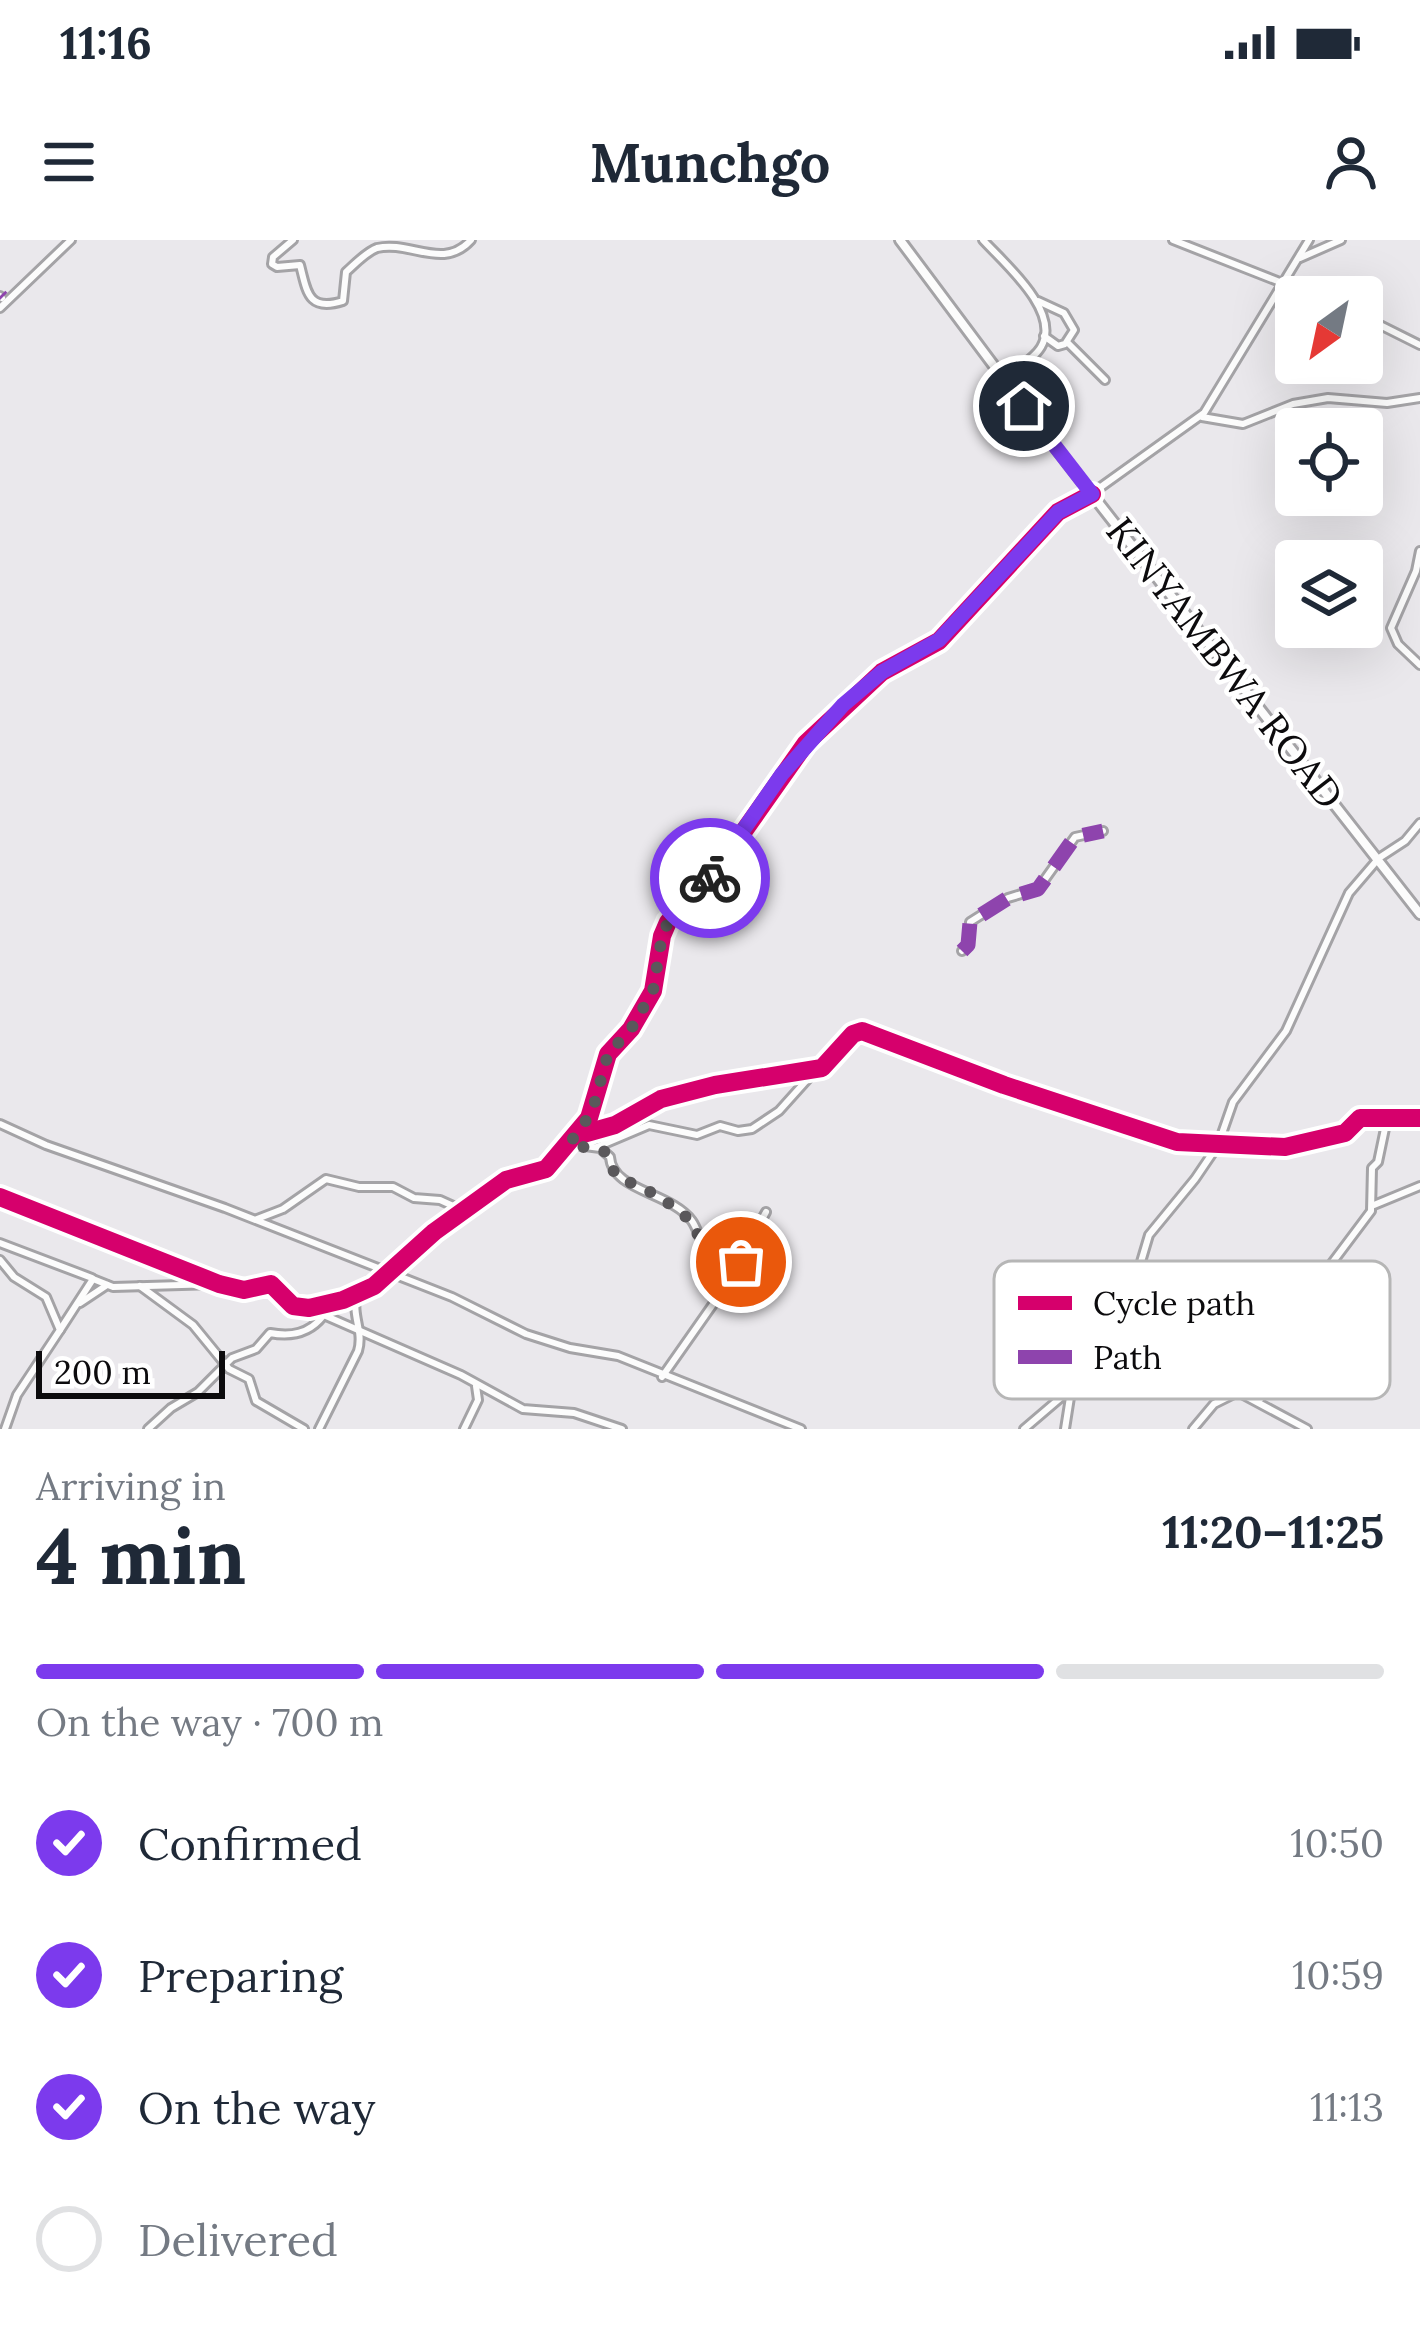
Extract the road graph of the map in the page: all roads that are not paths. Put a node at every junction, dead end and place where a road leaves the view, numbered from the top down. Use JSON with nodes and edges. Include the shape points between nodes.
{"nodes":[{"id":1,"x":71,"y":240,"type":"edge"},
{"id":2,"x":292,"y":240,"type":"edge"},
{"id":3,"x":471,"y":240,"type":"edge"},
{"id":4,"x":900,"y":240,"type":"edge"},
{"id":5,"x":983,"y":240,"type":"edge"},
{"id":6,"x":1174,"y":240,"type":"edge"},
{"id":7,"x":1309,"y":240,"type":"edge"},
{"id":8,"x":1341,"y":240,"type":"edge"},
{"id":9,"x":1298,"y":259,"type":"junction"},
{"id":10,"x":1288,"y":276,"type":"edge"},
{"id":11,"x":1275,"y":279,"type":"edge"},
{"id":12,"x":1275,"y":297,"type":"edge"},
{"id":13,"x":1038,"y":301,"type":"junction"},
{"id":14,"x":0,"y":308,"type":"edge"},
{"id":15,"x":1383,"y":326,"type":"edge"},
{"id":16,"x":1044,"y":336,"type":"junction"},
{"id":17,"x":1067,"y":342,"type":"junction"},
{"id":18,"x":1420,"y":345,"type":"edge"},
{"id":19,"x":1004,"y":379,"type":"junction"},
{"id":20,"x":1106,"y":380,"type":"dead end"},
{"id":21,"x":1420,"y":398,"type":"edge"},
{"id":22,"x":1200,"y":416,"type":"junction"},
{"id":23,"x":1094,"y":496,"type":"junction"},
{"id":24,"x":1420,"y":551,"type":"edge"},
{"id":25,"x":1420,"y":665,"type":"edge"},
{"id":26,"x":1420,"y":823,"type":"edge"},
{"id":27,"x":1103,"y":831,"type":"dead end"},
{"id":28,"x":1379,"y":858,"type":"junction"},
{"id":29,"x":1420,"y":914,"type":"edge"},
{"id":30,"x":962,"y":951,"type":"dead end"},
{"id":31,"x":817,"y":1069,"type":"junction"},
{"id":32,"x":1420,"y":1118,"type":"edge"},
{"id":33,"x":1387,"y":1119,"type":"junction"},
{"id":34,"x":0,"y":1124,"type":"edge"},
{"id":35,"x":576,"y":1136,"type":"junction"},
{"id":36,"x":569,"y":1144,"type":"junction"},
{"id":37,"x":1218,"y":1145,"type":"junction"},
{"id":38,"x":597,"y":1147,"type":"junction"},
{"id":39,"x":1420,"y":1186,"type":"edge"},
{"id":40,"x":0,"y":1197,"type":"edge"},
{"id":41,"x":1374,"y":1205,"type":"junction"},
{"id":42,"x":462,"y":1210,"type":"junction"},
{"id":43,"x":766,"y":1212,"type":"dead end"},
{"id":44,"x":253,"y":1219,"type":"junction"},
{"id":45,"x":0,"y":1243,"type":"edge"},
{"id":46,"x":0,"y":1259,"type":"edge"},
{"id":47,"x":1141,"y":1261,"type":"edge"},
{"id":48,"x":1334,"y":1261,"type":"edge"},
{"id":49,"x":741,"y":1262,"type":"junction"},
{"id":50,"x":390,"y":1273,"type":"junction"},
{"id":51,"x":93,"y":1279,"type":"junction"},
{"id":52,"x":219,"y":1284,"type":"junction"},
{"id":53,"x":106,"y":1285,"type":"junction"},
{"id":54,"x":140,"y":1286,"type":"junction"},
{"id":55,"x":357,"y":1294,"type":"junction"},
{"id":56,"x":76,"y":1308,"type":"junction"},
{"id":57,"x":309,"y":1309,"type":"junction"},
{"id":58,"x":322,"y":1316,"type":"junction"},
{"id":59,"x":61,"y":1330,"type":"junction"},
{"id":60,"x":359,"y":1332,"type":"junction"},
{"id":61,"x":226,"y":1366,"type":"junction"},
{"id":62,"x":662,"y":1376,"type":"junction"},
{"id":63,"x":474,"y":1382,"type":"junction"},
{"id":64,"x":1059,"y":1399,"type":"edge"},
{"id":65,"x":1070,"y":1399,"type":"edge"},
{"id":66,"x":1225,"y":1399,"type":"edge"},
{"id":67,"x":1254,"y":1399,"type":"edge"},
{"id":68,"x":1260,"y":1399,"type":"edge"},
{"id":69,"x":1262,"y":1402,"type":"junction"},
{"id":70,"x":5,"y":1429,"type":"edge"},
{"id":71,"x":148,"y":1429,"type":"edge"},
{"id":72,"x":304,"y":1429,"type":"edge"},
{"id":73,"x":319,"y":1429,"type":"edge"},
{"id":74,"x":464,"y":1429,"type":"edge"},
{"id":75,"x":622,"y":1429,"type":"edge"},
{"id":76,"x":801,"y":1429,"type":"edge"},
{"id":77,"x":1024,"y":1429,"type":"edge"},
{"id":78,"x":1065,"y":1429,"type":"edge"},
{"id":79,"x":1193,"y":1429,"type":"edge"},
{"id":80,"x":1307,"y":1429,"type":"edge"}],
"edges":[{"from":1,"to":14,"type":"street"},
{"from":2,"to":3,"type":"street","via":[[272,264],[300,265],[303,286],[320,305],[343,301],[346,272],[376,248],[452,253]]},
{"from":4,"to":19,"type":"street","name":"KINYAMBWA ROAD"},
{"from":5,"to":13,"type":"street"},
{"from":6,"to":11,"type":"street"},
{"from":7,"to":9,"type":"street"},
{"from":8,"to":9,"type":"street"},
{"from":9,"to":10,"type":"street"},
{"from":12,"to":22,"type":"street"},
{"from":13,"to":16,"type":"street"},
{"from":13,"to":17,"type":"street","via":[[1070,320]]},
{"from":15,"to":18,"type":"street"},
{"from":16,"to":17,"type":"street","via":[[1053,345]]},
{"from":16,"to":19,"type":"street"},
{"from":17,"to":20,"type":"street"},
{"from":19,"to":23,"type":"street","name":"KINYAMBWA ROAD"},
{"from":21,"to":22,"type":"street","via":[[1328,398],[1243,424]]},
{"from":22,"to":23,"type":"street"},
{"from":23,"to":28,"type":"street","name":"KINYAMBWA ROAD"},
{"from":23,"to":35,"type":"street","via":[[1058,512],[939,640],[882,672],[806,743],[703,889],[668,922],[653,991],[608,1054],[596,1103]]},
{"from":24,"to":25,"type":"street","via":[[1391,628]]},
{"from":26,"to":28,"type":"street"},
{"from":27,"to":30,"type":"street","via":[[1075,837],[1038,889],[970,922]]},
{"from":28,"to":29,"type":"street","name":"KINYAMBWA ROAD"},
{"from":28,"to":37,"type":"street","via":[[1349,893],[1296,1011],[1233,1102]]},
{"from":31,"to":35,"type":"street","via":[[661,1099]]},
{"from":31,"to":37,"type":"street","via":[[862,1030],[1155,1137]]},
{"from":31,"to":38,"type":"street","via":[[752,1129],[720,1126],[698,1135],[649,1124]]},
{"from":32,"to":33,"type":"street"},
{"from":33,"to":37,"type":"street","via":[[1360,1118],[1346,1133],[1285,1147]]},
{"from":33,"to":41,"type":"street","via":[[1372,1168]]},
{"from":34,"to":44,"type":"street"},
{"from":35,"to":36,"type":"street"},
{"from":36,"to":38,"type":"street"},
{"from":36,"to":42,"type":"street","via":[[540,1174],[512,1178]]},
{"from":37,"to":47,"type":"street","via":[[1149,1235]]},
{"from":38,"to":49,"type":"street","via":[[616,1176],[690,1220],[705,1248]]},
{"from":39,"to":41,"type":"street"},
{"from":40,"to":52,"type":"street"},
{"from":41,"to":48,"type":"street"},
{"from":42,"to":44,"type":"street","via":[[393,1187],[326,1179]]},
{"from":42,"to":50,"type":"street"},
{"from":43,"to":49,"type":"street"},
{"from":44,"to":50,"type":"street"},
{"from":45,"to":51,"type":"street"},
{"from":46,"to":59,"type":"street","via":[[46,1298]]},
{"from":49,"to":62,"type":"street"},
{"from":50,"to":55,"type":"street"},
{"from":50,"to":62,"type":"street","via":[[526,1334],[618,1356]]},
{"from":51,"to":53,"type":"street"},
{"from":51,"to":56,"type":"street"},
{"from":52,"to":54,"type":"street"},
{"from":52,"to":57,"type":"street","via":[[271,1284],[286,1302]]},
{"from":53,"to":54,"type":"street"},
{"from":53,"to":56,"type":"street"},
{"from":54,"to":61,"type":"street","via":[[193,1325]]},
{"from":55,"to":57,"type":"street"},
{"from":55,"to":60,"type":"street"},
{"from":56,"to":59,"type":"street"},
{"from":57,"to":58,"type":"street"},
{"from":58,"to":60,"type":"street"},
{"from":58,"to":61,"type":"street","via":[[291,1336],[271,1333]]},
{"from":59,"to":70,"type":"street","via":[[17,1395]]},
{"from":60,"to":63,"type":"street"},
{"from":60,"to":73,"type":"street","via":[[346,1381]]},
{"from":61,"to":71,"type":"street"},
{"from":61,"to":72,"type":"street","via":[[249,1379],[256,1401]]},
{"from":62,"to":76,"type":"street"},
{"from":63,"to":74,"type":"street","via":[[478,1400]]},
{"from":63,"to":75,"type":"street","via":[[523,1409],[574,1413]]},
{"from":64,"to":77,"type":"street"},
{"from":65,"to":78,"type":"street"},
{"from":66,"to":79,"type":"street"},
{"from":67,"to":69,"type":"street"},
{"from":68,"to":69,"type":"street"},
{"from":69,"to":80,"type":"street"}]}
